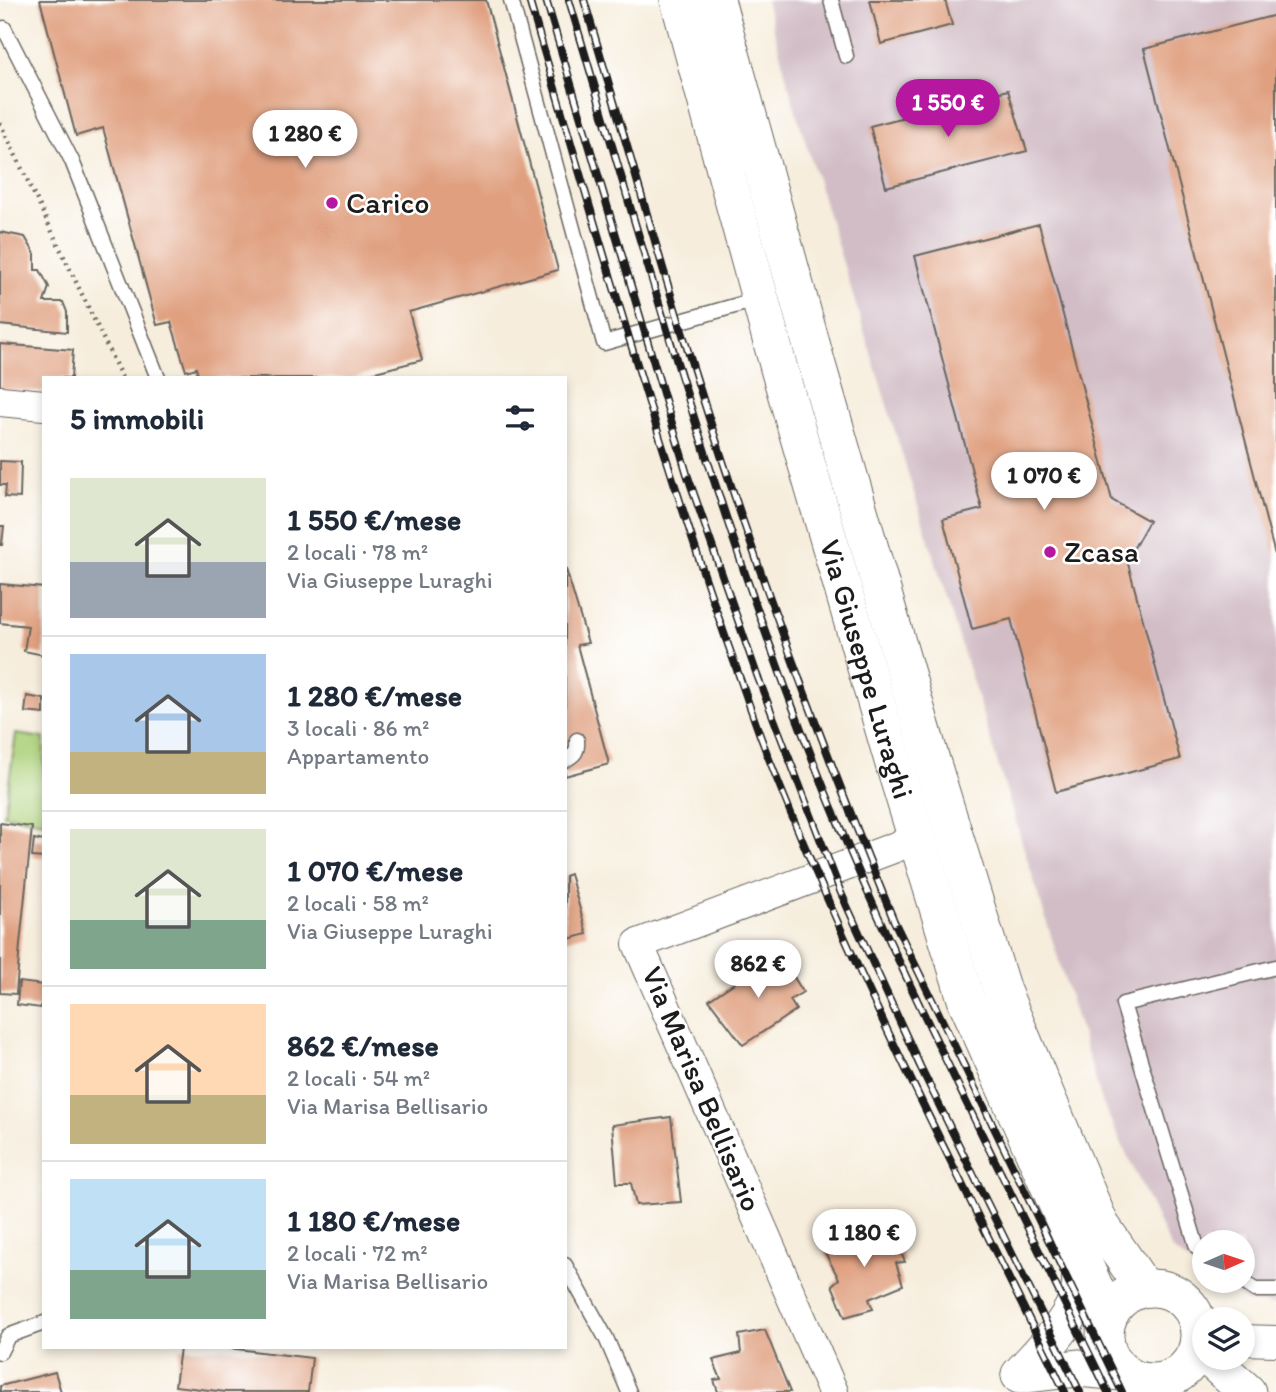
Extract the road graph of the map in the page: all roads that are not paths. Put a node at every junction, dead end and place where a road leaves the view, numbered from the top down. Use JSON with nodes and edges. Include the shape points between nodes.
{"nodes":[{"id":1,"x":511,"y":0,"type":"edge"},
{"id":2,"x":679,"y":0,"type":"edge"},
{"id":3,"x":716,"y":0,"type":"edge"},
{"id":4,"x":831,"y":0,"type":"edge"},
{"id":5,"x":4,"y":28,"type":"dead end"},
{"id":6,"x":846,"y":56,"type":"dead end"},
{"id":7,"x":761,"y":299,"type":"junction"},
{"id":8,"x":157,"y":376,"type":"edge"},
{"id":9,"x":0,"y":401,"type":"edge"},
{"id":10,"x":42,"y":405,"type":"edge"},
{"id":11,"x":577,"y":740,"type":"dead end"},
{"id":12,"x":567,"y":759,"type":"edge"},
{"id":13,"x":918,"y":839,"type":"junction"},
{"id":14,"x":1276,"y":967,"type":"edge"},
{"id":15,"x":1192,"y":1231,"type":"edge"},
{"id":16,"x":1078,"y":1252,"type":"junction"},
{"id":17,"x":567,"y":1269,"type":"edge"},
{"id":18,"x":1143,"y":1288,"type":"junction"},
{"id":19,"x":1255,"y":1290,"type":"edge"},
{"id":20,"x":1276,"y":1290,"type":"edge"},
{"id":21,"x":1192,"y":1310,"type":"edge"},
{"id":22,"x":1106,"y":1324,"type":"junction"},
{"id":23,"x":42,"y":1325,"type":"edge"},
{"id":24,"x":1255,"y":1340,"type":"edge"},
{"id":25,"x":1276,"y":1341,"type":"edge"},
{"id":26,"x":0,"y":1352,"type":"edge"},
{"id":27,"x":1192,"y":1362,"type":"edge"},
{"id":28,"x":1226,"y":1370,"type":"edge"},
{"id":29,"x":1145,"y":1382,"type":"edge"},
{"id":30,"x":1008,"y":1383,"type":"edge"},
{"id":31,"x":629,"y":1392,"type":"edge"},
{"id":32,"x":833,"y":1392,"type":"edge"},
{"id":33,"x":1247,"y":1392,"type":"edge"}],
"edges":[{"from":1,"to":7,"type":"lane","via":[[604,343]]},
{"from":2,"to":7,"type":"street","name":"Via Giuseppe Luraghi"},
{"from":3,"to":18,"type":"street","name":"Via Giuseppe Luraghi","via":[[930,757],[1002,991],[1100,1224]]},
{"from":4,"to":6,"type":"lane"},
{"from":5,"to":8,"type":"lane","via":[[72,161]]},
{"from":7,"to":13,"type":"street","name":"Via Giuseppe Luraghi"},
{"from":9,"to":10,"type":"street"},
{"from":11,"to":12,"type":"lane","via":[[578,749]]},
{"from":13,"to":16,"type":"street","name":"Via Giuseppe Luraghi","via":[[967,1002]]},
{"from":13,"to":32,"type":"street","name":"Via Marisa Bellisario","via":[[638,944]]},
{"from":14,"to":15,"type":"lane","via":[[1123,1004]]},
{"from":16,"to":22,"type":"street","name":"Via Giuseppe Luraghi"},
{"from":16,"to":30,"type":"street","via":[[1081,1288],[1073,1308],[1059,1331]]},
{"from":17,"to":31,"type":"lane","via":[[606,1338]]},
{"from":18,"to":21,"type":"street","via":[[1174,1293]]},
{"from":18,"to":22,"type":"street","via":[[1117,1303]]},
{"from":19,"to":20,"type":"lane"},
{"from":22,"to":29,"type":"street","via":[[1105,1346],[1111,1360]]},
{"from":22,"to":30,"type":"street"},
{"from":23,"to":26,"type":"lane","via":[[8,1336]]},
{"from":24,"to":25,"type":"street"},
{"from":27,"to":29,"type":"street","via":[[1167,1381]]},
{"from":28,"to":33,"type":"street"},
{"from":29,"to":30,"type":"street","via":[[1078,1368]]}]}
